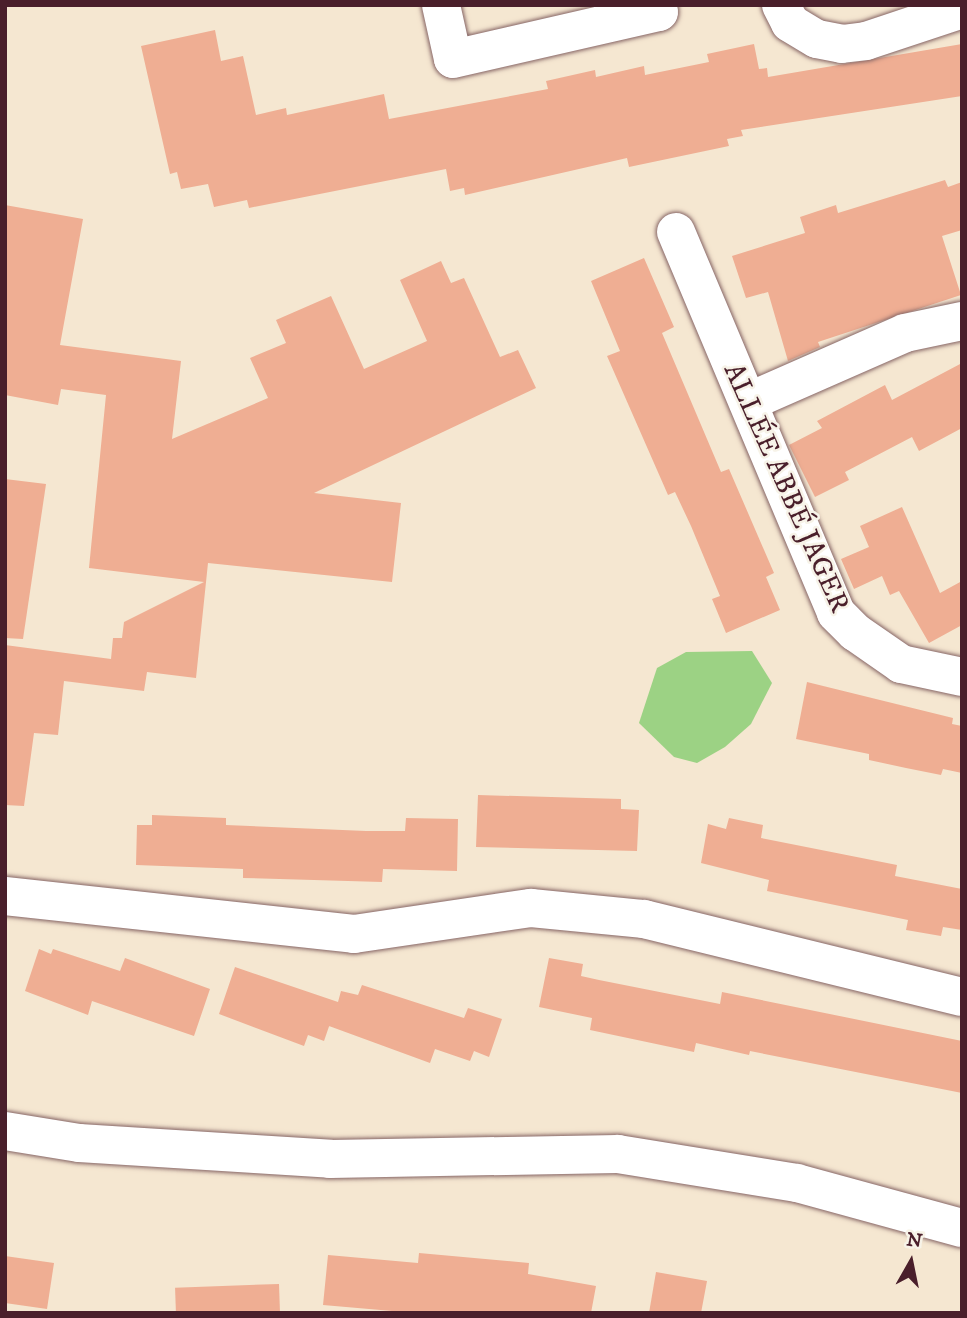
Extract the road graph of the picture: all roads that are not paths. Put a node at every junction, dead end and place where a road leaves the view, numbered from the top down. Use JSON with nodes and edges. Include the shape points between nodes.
{"nodes":[{"id":1,"x":441,"y":5,"type":"edge"},
{"id":2,"x":657,"y":5,"type":"edge"},
{"id":3,"x":781,"y":5,"type":"edge"},
{"id":4,"x":962,"y":9,"type":"edge"},
{"id":5,"x":676,"y":232,"type":"dead end"},
{"id":6,"x":962,"y":321,"type":"edge"},
{"id":7,"x":748,"y":402,"type":"junction"},
{"id":8,"x":962,"y":677,"type":"edge"},
{"id":9,"x":5,"y":896,"type":"edge"},
{"id":10,"x":962,"y":997,"type":"edge"},
{"id":11,"x":5,"y":1131,"type":"edge"},
{"id":12,"x":962,"y":1228,"type":"edge"}],
"edges":[{"from":1,"to":2,"type":"street","via":[[453,59],[659,12]]},
{"from":3,"to":4,"type":"street","via":[[790,23],[817,39],[842,44],[866,41]]},
{"from":5,"to":7,"type":"street","name":"ALLÉE ABBÉ JAGER"},
{"from":6,"to":7,"type":"street","via":[[905,333]]},
{"from":7,"to":8,"type":"street","name":"ALLÉE ABBÉ JAGER","via":[[836,613],[901,664]]},
{"from":9,"to":10,"type":"street","via":[[354,933],[531,908],[644,919]]},
{"from":11,"to":12,"type":"street","via":[[79,1143],[330,1159],[618,1154],[797,1182]]}]}
